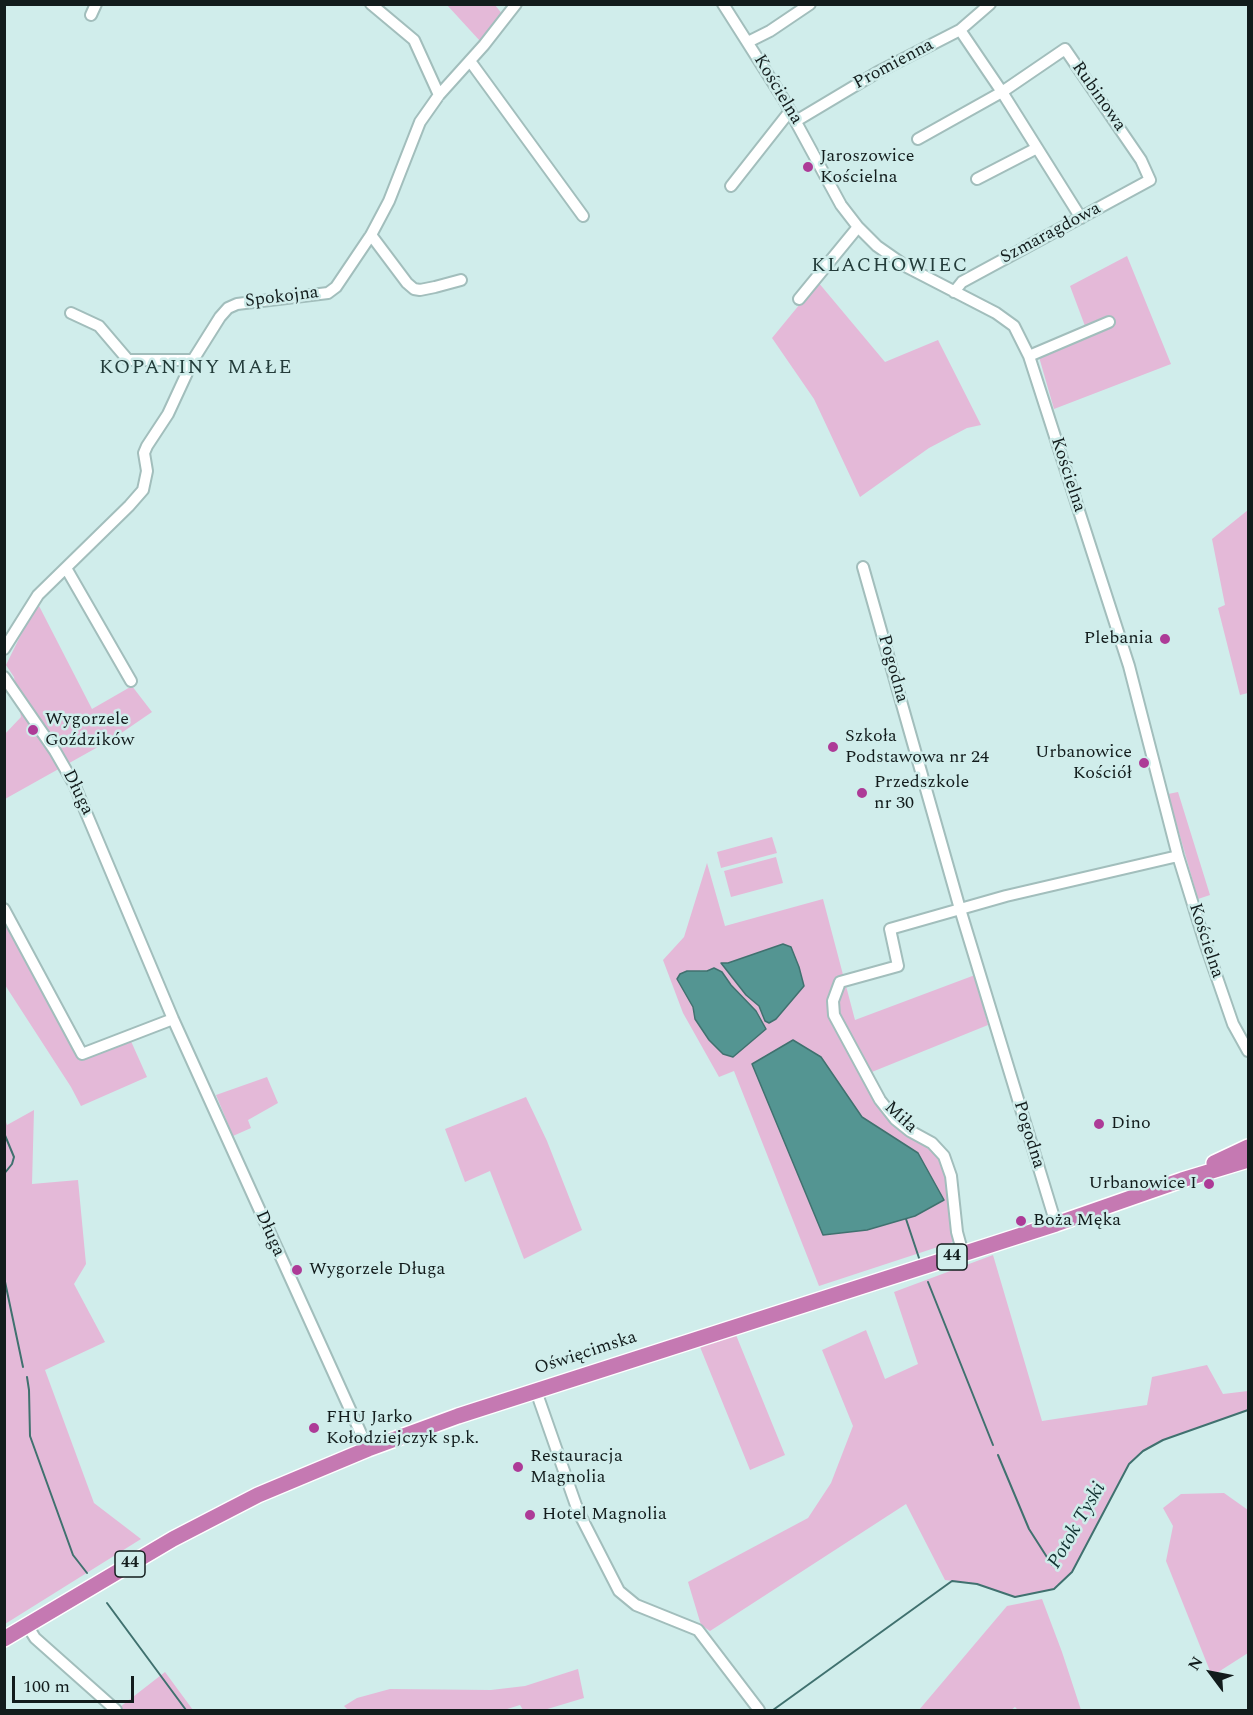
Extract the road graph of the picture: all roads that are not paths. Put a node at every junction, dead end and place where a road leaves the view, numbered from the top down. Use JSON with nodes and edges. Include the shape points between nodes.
{"nodes":[{"id":1,"x":371,"y":4,"type":"edge"},
{"id":2,"x":516,"y":4,"type":"edge"},
{"id":3,"x":723,"y":4,"type":"edge"},
{"id":4,"x":810,"y":4,"type":"edge"},
{"id":5,"x":990,"y":4,"type":"edge"},
{"id":6,"x":960,"y":30,"type":"junction"},
{"id":7,"x":748,"y":42,"type":"junction"},
{"id":8,"x":470,"y":61,"type":"junction"},
{"id":9,"x":1002,"y":92,"type":"junction"},
{"id":10,"x":439,"y":95,"type":"junction"},
{"id":11,"x":790,"y":111,"type":"junction"},
{"id":12,"x":796,"y":121,"type":"junction"},
{"id":13,"x":918,"y":139,"type":"dead end"},
{"id":14,"x":1037,"y":148,"type":"junction"},
{"id":15,"x":977,"y":179,"type":"dead end"},
{"id":16,"x":1150,"y":180,"type":"joint"},
{"id":17,"x":731,"y":186,"type":"dead end"},
{"id":18,"x":583,"y":216,"type":"dead end"},
{"id":19,"x":1081,"y":218,"type":"junction"},
{"id":20,"x":858,"y":227,"type":"junction"},
{"id":21,"x":371,"y":235,"type":"junction"},
{"id":22,"x":462,"y":280,"type":"dead end"},
{"id":23,"x":954,"y":292,"type":"junction"},
{"id":24,"x":799,"y":299,"type":"dead end"},
{"id":25,"x":71,"y":313,"type":"dead end"},
{"id":26,"x":1109,"y":322,"type":"dead end"},
{"id":27,"x":1029,"y":356,"type":"junction"},
{"id":28,"x":193,"y":360,"type":"junction"},
{"id":29,"x":863,"y":567,"type":"dead end"},
{"id":30,"x":66,"y":568,"type":"junction"},
{"id":31,"x":4,"y":649,"type":"edge"},
{"id":32,"x":4,"y":677,"type":"edge"},
{"id":33,"x":131,"y":681,"type":"dead end"},
{"id":34,"x":1178,"y":856,"type":"junction"},
{"id":35,"x":4,"y":909,"type":"edge"},
{"id":36,"x":960,"y":909,"type":"junction"},
{"id":37,"x":173,"y":1019,"type":"junction"},
{"id":38,"x":1248,"y":1051,"type":"edge"},
{"id":39,"x":1248,"y":1147,"type":"edge"},
{"id":40,"x":1248,"y":1160,"type":"edge"},
{"id":41,"x":1182,"y":1180,"type":"junction"},
{"id":42,"x":1056,"y":1224,"type":"junction"},
{"id":43,"x":963,"y":1254,"type":"junction"},
{"id":44,"x":536,"y":1391,"type":"junction"},
{"id":45,"x":368,"y":1449,"type":"junction"},
{"id":46,"x":27,"y":1625,"type":"junction"},
{"id":47,"x":4,"y":1639,"type":"edge"},
{"id":48,"x":116,"y":1710,"type":"edge"},
{"id":49,"x":758,"y":1710,"type":"edge"}],
"edges":[{"from":1,"to":10,"type":"street","via":[[414,40]]},
{"from":2,"to":8,"type":"street","name":"Spokojna"},
{"from":3,"to":7,"type":"street","name":"Kościelna"},
{"from":4,"to":7,"type":"street"},
{"from":5,"to":6,"type":"street","name":"Promienna"},
{"from":6,"to":9,"type":"street"},
{"from":6,"to":12,"type":"street","name":"Promienna","via":[[878,72]]},
{"from":7,"to":11,"type":"street","name":"Kościelna"},
{"from":8,"to":10,"type":"street","name":"Spokojna"},
{"from":8,"to":18,"type":"street"},
{"from":9,"to":13,"type":"street","name":"Rubinowa"},
{"from":9,"to":14,"type":"street"},
{"from":9,"to":16,"type":"street","name":"Rubinowa","via":[[1065,50],[1140,159]]},
{"from":10,"to":21,"type":"street","name":"Spokojna","via":[[420,122],[400,177]]},
{"from":11,"to":12,"type":"street","name":"Kościelna"},
{"from":11,"to":17,"type":"street"},
{"from":12,"to":20,"type":"street","name":"Kościelna","via":[[841,205]]},
{"from":14,"to":15,"type":"street"},
{"from":14,"to":19,"type":"street"},
{"from":16,"to":19,"type":"street","name":"Szmaragdowa"},
{"from":19,"to":23,"type":"street","name":"Szmaragdowa","via":[[962,282]]},
{"from":20,"to":23,"type":"street","name":"Kościelna","via":[[892,257]]},
{"from":20,"to":24,"type":"street"},
{"from":21,"to":22,"type":"street","via":[[414,289]]},
{"from":21,"to":28,"type":"street","name":"Spokojna","via":[[336,287],[328,292],[228,308]]},
{"from":23,"to":27,"type":"street","name":"Kościelna","via":[[1014,326]]},
{"from":25,"to":28,"type":"street","via":[[99,326],[128,360]]},
{"from":26,"to":27,"type":"street"},
{"from":27,"to":34,"type":"street","name":"Kościelna","via":[[1129,666]]},
{"from":28,"to":30,"type":"street","name":"Spokojna","via":[[168,414],[144,453],[147,471],[143,490]]},
{"from":29,"to":36,"type":"street","name":"Pogodna"},
{"from":30,"to":31,"type":"street","name":"Spokojna","via":[[38,595]]},
{"from":30,"to":33,"type":"street"},
{"from":32,"to":37,"type":"street","name":"Długa","via":[[74,784]]},
{"from":34,"to":36,"type":"street"},
{"from":34,"to":38,"type":"street","name":"Kościelna","via":[[1233,1024]]},
{"from":35,"to":37,"type":"street","via":[[82,1054]]},
{"from":36,"to":42,"type":"street","name":"Pogodna"},
{"from":36,"to":43,"type":"street","name":"Miła","via":[[890,929],[898,966],[840,982],[833,1001],[834,1015],[880,1100],[895,1119],[932,1143],[944,1156],[951,1176]]},
{"from":37,"to":45,"type":"street","name":"Długa"},
{"from":39,"to":41,"type":"highway","name":"Oświęcimska","number":"44"},
{"from":40,"to":41,"type":"highway","name":"Oświęcimska","number":"44"},
{"from":41,"to":42,"type":"highway","name":"Oświęcimska","number":"44"},
{"from":42,"to":43,"type":"highway","name":"Oświęcimska","number":"44"},
{"from":43,"to":44,"type":"highway","name":"Oświęcimska","number":"44"},
{"from":44,"to":45,"type":"highway","name":"Oświęcimska","number":"44"},
{"from":44,"to":49,"type":"street","via":[[578,1511],[619,1591],[636,1605],[698,1630]]},
{"from":45,"to":46,"type":"highway","name":"Oświęcimska","number":"44","via":[[211,1519]]},
{"from":46,"to":47,"type":"highway","name":"Oświęcimska","number":"44"},
{"from":46,"to":48,"type":"street","via":[[35,1638]]}]}
